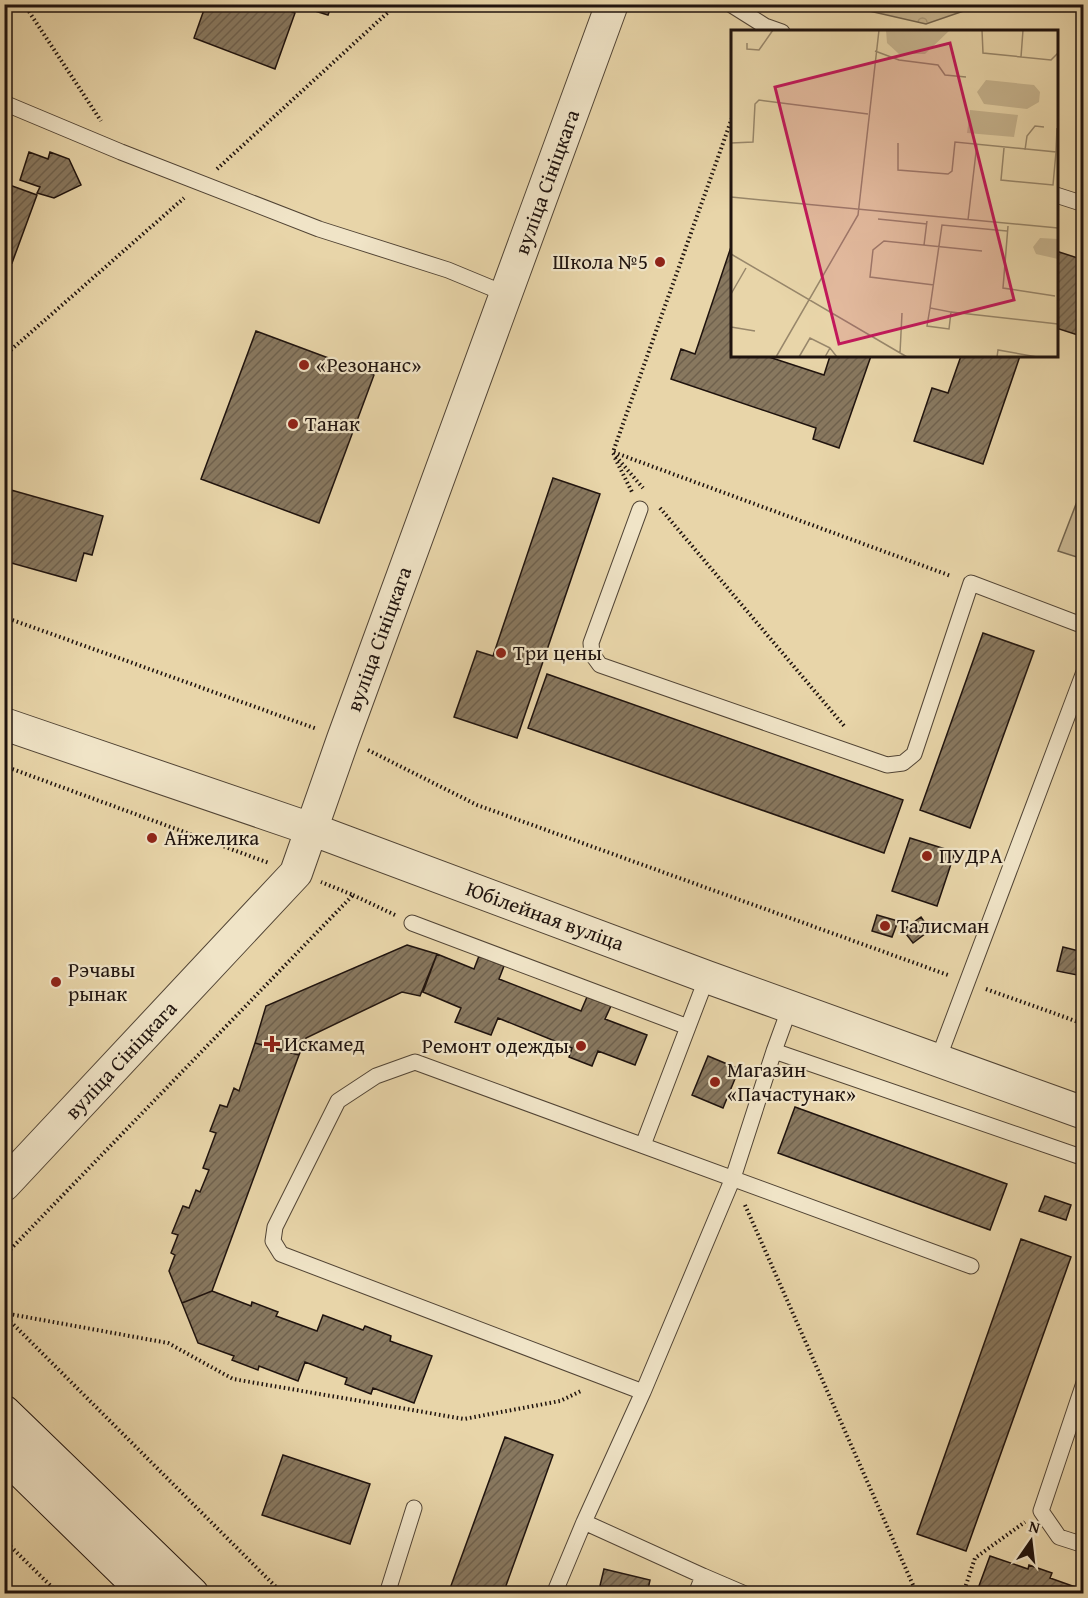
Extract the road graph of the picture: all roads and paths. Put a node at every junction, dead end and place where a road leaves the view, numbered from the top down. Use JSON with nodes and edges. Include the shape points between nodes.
{"nodes":[{"id":1,"x":24,"y":4,"type":"edge"},
{"id":2,"x":612,"y":4,"type":"edge"},
{"id":3,"x":730,"y":4,"type":"edge"},
{"id":4,"x":776,"y":30,"type":"edge"},
{"id":5,"x":4,"y":103,"type":"edge"},
{"id":6,"x":731,"y":121,"type":"edge"},
{"id":7,"x":122,"y":152,"type":"junction"},
{"id":8,"x":1058,"y":196,"type":"edge"},
{"id":9,"x":1083,"y":204,"type":"edge"},
{"id":10,"x":506,"y":294,"type":"junction"},
{"id":11,"x":613,"y":452,"type":"junction"},
{"id":12,"x":650,"y":497,"type":"dead end"},
{"id":13,"x":658,"y":506,"type":"dead end"},
{"id":14,"x":640,"y":509,"type":"joint"},
{"id":15,"x":971,"y":583,"type":"junction"},
{"id":16,"x":4,"y":616,"type":"edge"},
{"id":17,"x":1083,"y":626,"type":"edge"},
{"id":18,"x":1083,"y":672,"type":"edge"},
{"id":19,"x":4,"y":724,"type":"edge"},
{"id":20,"x":847,"y":729,"type":"dead end"},
{"id":21,"x":343,"y":739,"type":"junction"},
{"id":22,"x":310,"y":829,"type":"junction"},
{"id":23,"x":353,"y":895,"type":"dead end"},
{"id":24,"x":412,"y":923,"type":"joint"},
{"id":25,"x":707,"y":977,"type":"junction"},
{"id":26,"x":967,"y":982,"type":"junction"},
{"id":27,"x":790,"y":1007,"type":"junction"},
{"id":28,"x":1083,"y":1024,"type":"edge"},
{"id":29,"x":688,"y":1027,"type":"junction"},
{"id":30,"x":774,"y":1051,"type":"junction"},
{"id":31,"x":937,"y":1062,"type":"junction"},
{"id":32,"x":1083,"y":1113,"type":"edge"},
{"id":33,"x":643,"y":1145,"type":"junction"},
{"id":34,"x":1083,"y":1158,"type":"edge"},
{"id":35,"x":733,"y":1178,"type":"junction"},
{"id":36,"x":4,"y":1185,"type":"edge"},
{"id":37,"x":971,"y":1266,"type":"dead end"},
{"id":38,"x":4,"y":1314,"type":"edge"},
{"id":39,"x":606,"y":1378,"type":"junction"},
{"id":40,"x":1083,"y":1383,"type":"edge"},
{"id":41,"x":643,"y":1392,"type":"junction"},
{"id":42,"x":4,"y":1412,"type":"edge"},
{"id":43,"x":4,"y":1454,"type":"edge"},
{"id":44,"x":414,"y":1508,"type":"dead end"},
{"id":45,"x":1041,"y":1511,"type":"junction"},
{"id":46,"x":584,"y":1522,"type":"junction"},
{"id":47,"x":4,"y":1540,"type":"edge"},
{"id":48,"x":1083,"y":1545,"type":"edge"},
{"id":49,"x":703,"y":1576,"type":"junction"},
{"id":50,"x":58,"y":1593,"type":"edge"},
{"id":51,"x":147,"y":1593,"type":"edge"},
{"id":52,"x":192,"y":1593,"type":"edge"},
{"id":53,"x":283,"y":1593,"type":"edge"},
{"id":54,"x":387,"y":1593,"type":"edge"},
{"id":55,"x":554,"y":1593,"type":"edge"},
{"id":56,"x":696,"y":1593,"type":"edge"},
{"id":57,"x":745,"y":1593,"type":"edge"},
{"id":58,"x":917,"y":1593,"type":"edge"},
{"id":59,"x":963,"y":1593,"type":"edge"}],
"edges":[{"from":1,"to":7,"type":"path"},
{"from":2,"to":10,"type":"street","name":"вуліца Сініцкага"},
{"from":3,"to":4,"type":"lane"},
{"from":5,"to":7,"type":"lane"},
{"from":6,"to":11,"type":"path"},
{"from":7,"to":10,"type":"lane","via":[[319,230],[448,270]]},
{"from":8,"to":9,"type":"lane"},
{"from":10,"to":21,"type":"street","name":"вуліца Сініцкага"},
{"from":11,"to":12,"type":"path"},
{"from":11,"to":14,"type":"path"},
{"from":11,"to":15,"type":"path"},
{"from":13,"to":20,"type":"path"},
{"from":14,"to":15,"type":"lane","via":[[591,644],[592,654],[600,665],[887,765],[903,763],[914,754]]},
{"from":15,"to":17,"type":"lane"},
{"from":16,"to":21,"type":"path"},
{"from":18,"to":26,"type":"lane"},
{"from":19,"to":22,"type":"street","name":"Юбілейная вуліца"},
{"from":21,"to":22,"type":"street","name":"вуліца Сініцкага"},
{"from":21,"to":26,"type":"path","via":[[477,805]]},
{"from":22,"to":25,"type":"street","name":"Юбілейная вуліца"},
{"from":22,"to":36,"type":"street","name":"вуліца Сініцкага","via":[[296,873]]},
{"from":23,"to":24,"type":"path"},
{"from":24,"to":29,"type":"lane"},
{"from":25,"to":27,"type":"street","name":"Юбілейная вуліца"},
{"from":25,"to":29,"type":"lane"},
{"from":26,"to":28,"type":"path"},
{"from":26,"to":31,"type":"lane"},
{"from":27,"to":30,"type":"lane"},
{"from":27,"to":31,"type":"street","name":"Юбілейная вуліца"},
{"from":29,"to":33,"type":"lane"},
{"from":30,"to":34,"type":"lane"},
{"from":30,"to":35,"type":"lane"},
{"from":31,"to":32,"type":"street","name":"Юбілейная вуліца"},
{"from":33,"to":35,"type":"lane"},
{"from":33,"to":39,"type":"lane","via":[[415,1062],[376,1076],[338,1101],[275,1227],[273,1241],[280,1254]]},
{"from":35,"to":37,"type":"lane"},
{"from":35,"to":41,"type":"lane"},
{"from":35,"to":58,"type":"path"},
{"from":38,"to":39,"type":"path","via":[[168,1343],[233,1379],[464,1419],[560,1401]]},
{"from":38,"to":53,"type":"path"},
{"from":39,"to":41,"type":"lane"},
{"from":40,"to":45,"type":"lane"},
{"from":41,"to":46,"type":"lane"},
{"from":42,"to":52,"type":"main road"},
{"from":43,"to":51,"type":"main road"},
{"from":44,"to":54,"type":"lane"},
{"from":45,"to":48,"type":"lane","via":[[1059,1537]]},
{"from":45,"to":59,"type":"path","via":[[975,1558]]},
{"from":46,"to":49,"type":"lane"},
{"from":46,"to":55,"type":"lane"},
{"from":47,"to":50,"type":"path"},
{"from":49,"to":56,"type":"lane"},
{"from":49,"to":57,"type":"lane"}]}
